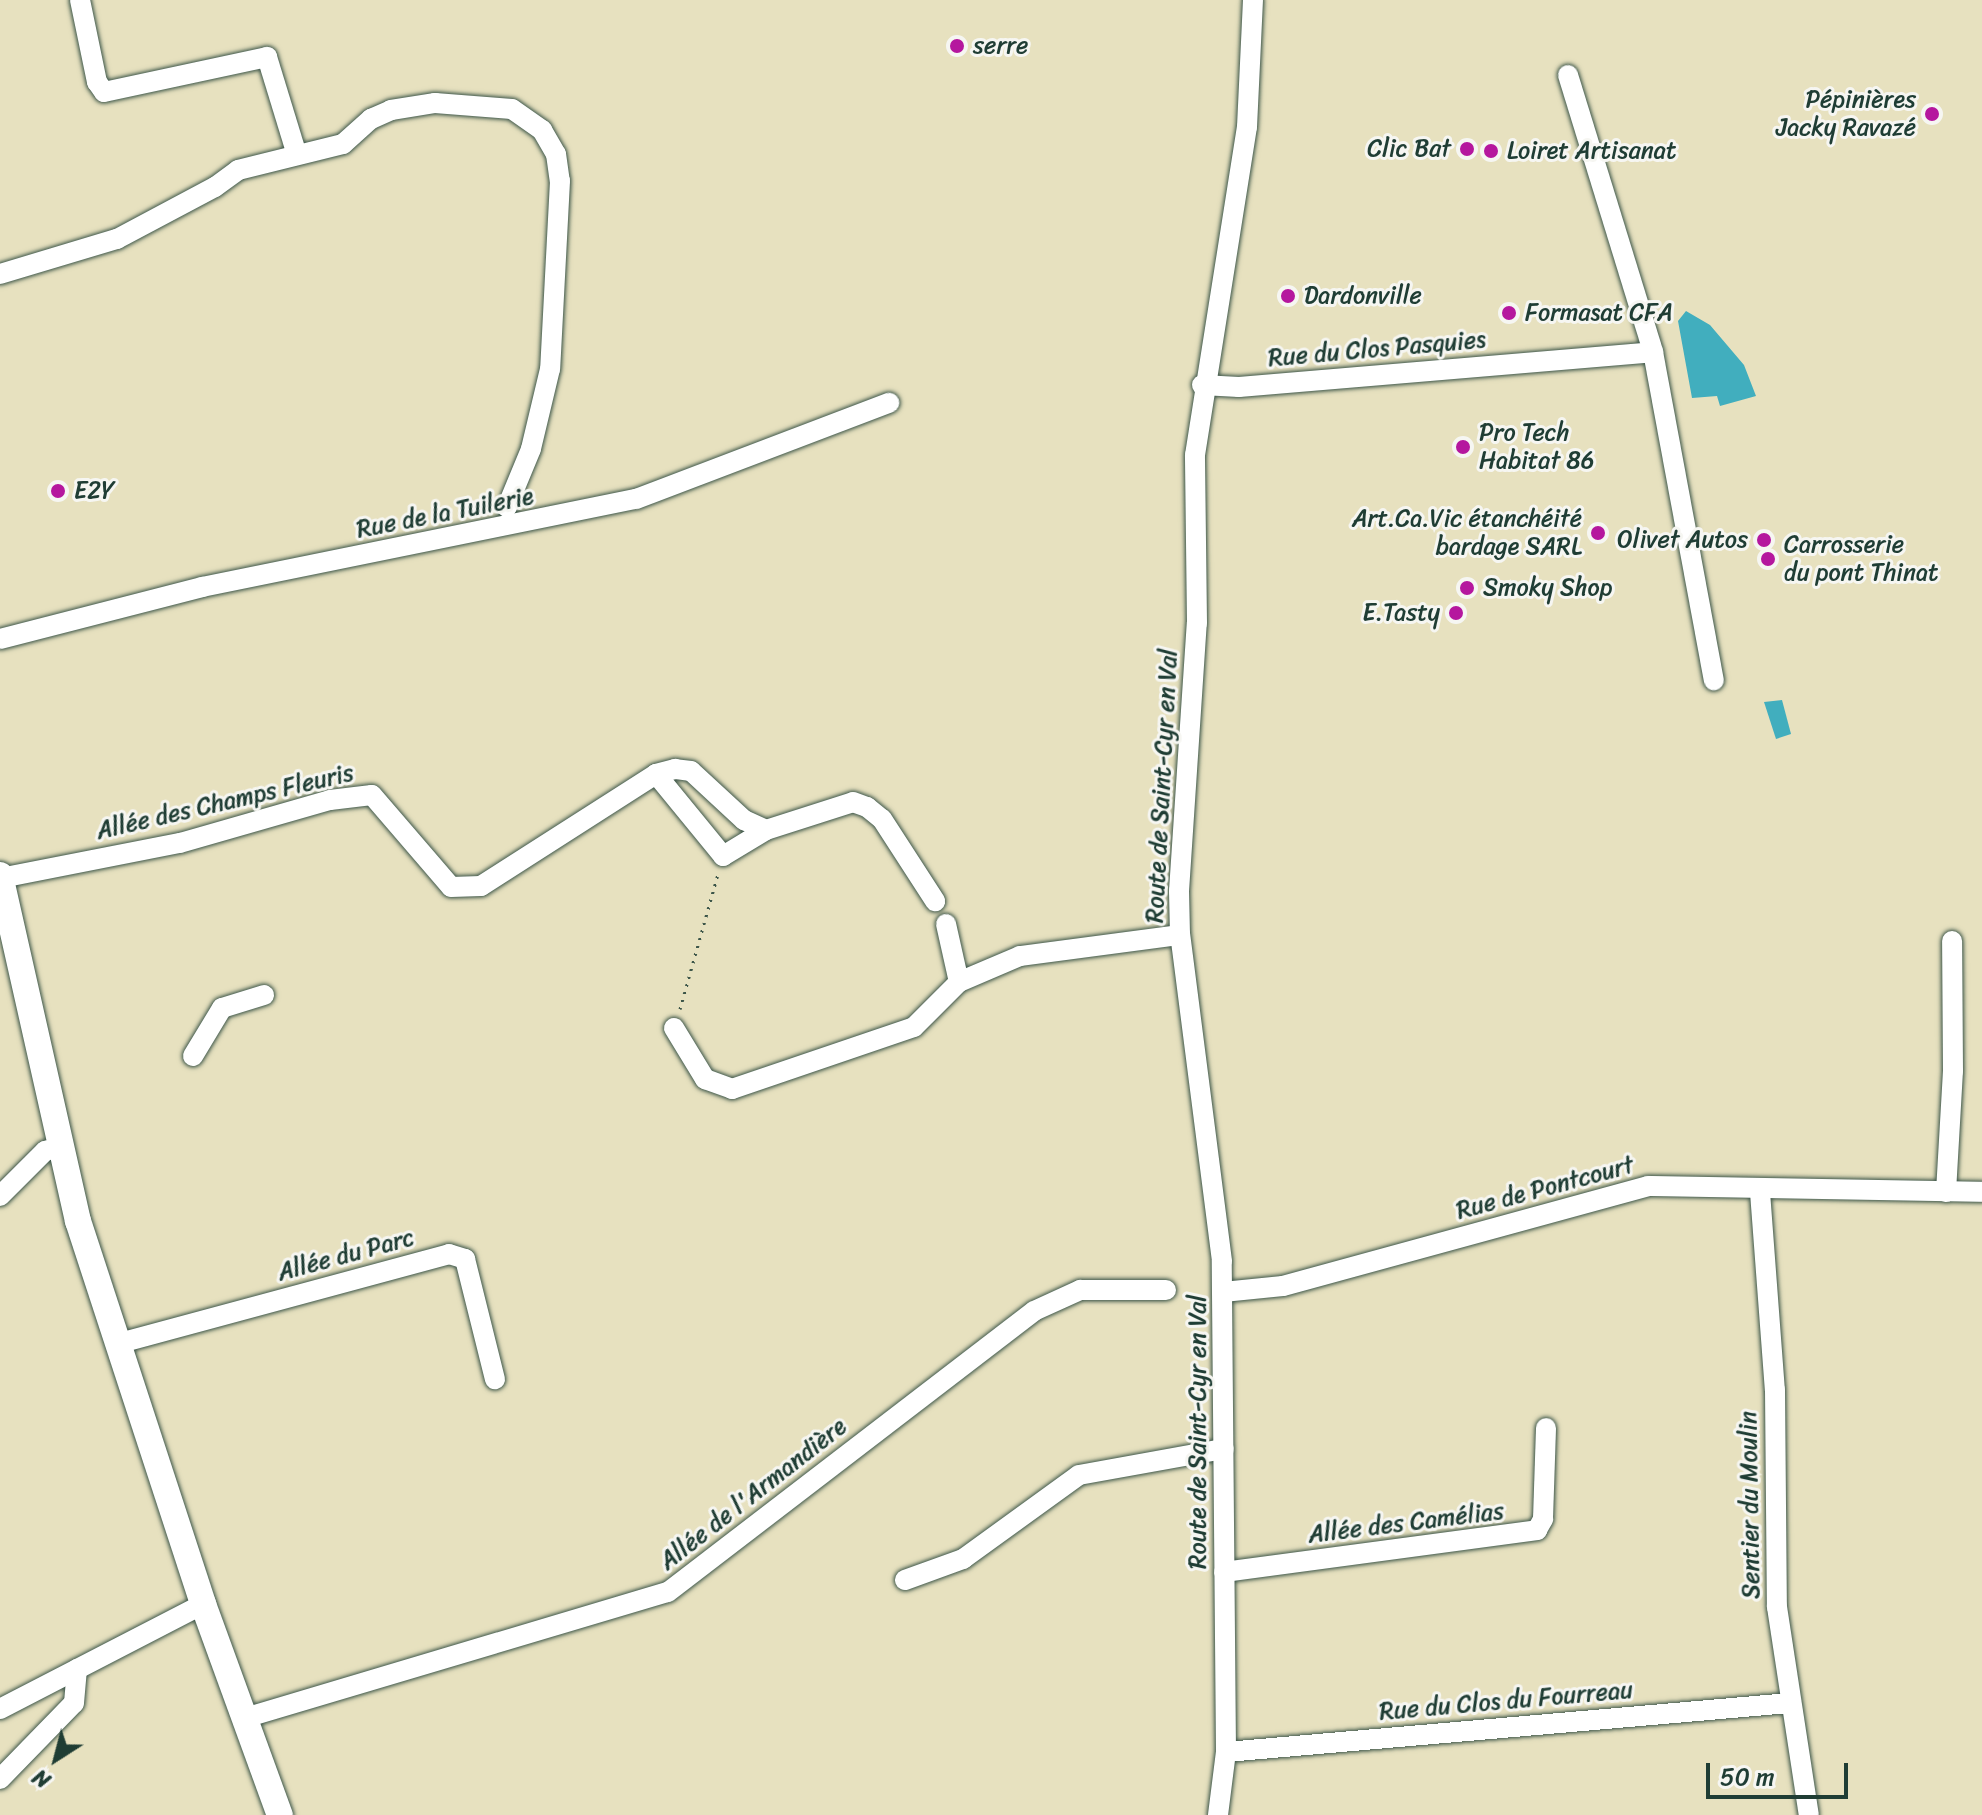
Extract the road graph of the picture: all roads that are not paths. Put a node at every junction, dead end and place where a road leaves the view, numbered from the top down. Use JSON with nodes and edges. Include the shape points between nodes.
{"nodes":[{"id":1,"x":80,"y":0,"type":"edge"},
{"id":2,"x":1253,"y":0,"type":"edge"},
{"id":3,"x":1568,"y":75,"type":"dead end"},
{"id":4,"x":297,"y":155,"type":"junction"},
{"id":5,"x":0,"y":274,"type":"edge"},
{"id":6,"x":1653,"y":352,"type":"junction"},
{"id":7,"x":1202,"y":385,"type":"junction"},
{"id":8,"x":889,"y":403,"type":"dead end"},
{"id":9,"x":507,"y":507,"type":"dead end"},
{"id":10,"x":0,"y":639,"type":"edge"},
{"id":11,"x":1714,"y":680,"type":"dead end"},
{"id":12,"x":656,"y":774,"type":"junction"},
{"id":13,"x":766,"y":830,"type":"junction"},
{"id":14,"x":0,"y":877,"type":"edge"},
{"id":15,"x":935,"y":901,"type":"dead end"},
{"id":16,"x":946,"y":924,"type":"dead end"},
{"id":17,"x":1180,"y":935,"type":"junction"},
{"id":18,"x":1958,"y":946,"type":"dead end"},
{"id":19,"x":959,"y":982,"type":"junction"},
{"id":20,"x":264,"y":995,"type":"dead end"},
{"id":21,"x":674,"y":1028,"type":"road end"},
{"id":22,"x":193,"y":1056,"type":"dead end"},
{"id":23,"x":62,"y":1146,"type":"junction"},
{"id":24,"x":1760,"y":1192,"type":"junction"},
{"id":25,"x":1963,"y":1192,"type":"edge"},
{"id":26,"x":0,"y":1196,"type":"edge"},
{"id":27,"x":1166,"y":1290,"type":"dead end"},
{"id":28,"x":1223,"y":1292,"type":"junction"},
{"id":29,"x":120,"y":1343,"type":"junction"},
{"id":30,"x":495,"y":1379,"type":"dead end"},
{"id":31,"x":1546,"y":1428,"type":"dead end"},
{"id":32,"x":1224,"y":1449,"type":"junction"},
{"id":33,"x":1224,"y":1572,"type":"junction"},
{"id":34,"x":905,"y":1580,"type":"dead end"},
{"id":35,"x":203,"y":1604,"type":"junction"},
{"id":36,"x":77,"y":1669,"type":"junction"},
{"id":37,"x":1790,"y":1703,"type":"junction"},
{"id":38,"x":0,"y":1709,"type":"edge"},
{"id":39,"x":248,"y":1717,"type":"junction"},
{"id":40,"x":1226,"y":1752,"type":"junction"},
{"id":41,"x":0,"y":1779,"type":"edge"},
{"id":42,"x":280,"y":1815,"type":"edge"},
{"id":43,"x":1218,"y":1815,"type":"edge"},
{"id":44,"x":1809,"y":1815,"type":"edge"}],
"edges":[{"from":1,"to":4,"type":"street","via":[[97,82],[104,92],[267,57]]},
{"from":2,"to":7,"type":"street","name":"Route de Saint-Cyr en Val","via":[[1247,127]]},
{"from":3,"to":6,"type":"street"},
{"from":4,"to":5,"type":"street","via":[[238,170],[117,239]]},
{"from":4,"to":9,"type":"street","via":[[343,144],[371,119],[391,110],[435,103],[512,109],[542,130],[556,154],[560,181],[550,369],[531,449]]},
{"from":6,"to":7,"type":"street","name":"Rue du Clos Pasquies","via":[[1239,387]]},
{"from":6,"to":11,"type":"street"},
{"from":7,"to":17,"type":"street","name":"Route de Saint-Cyr en Val","via":[[1195,455],[1197,623]]},
{"from":8,"to":10,"type":"street","name":"Rue de la Tuilerie","via":[[636,499],[202,587]]},
{"from":12,"to":13,"type":"street","via":[[691,771],[744,820]]},
{"from":12,"to":13,"type":"street","via":[[723,856]]},
{"from":12,"to":14,"type":"street","name":"Allée des Champs Fleuris","via":[[481,886],[451,887],[372,795],[330,800],[180,843]]},
{"from":13,"to":15,"type":"street","via":[[853,802],[867,807],[882,819]]},
{"from":14,"to":23,"type":"main road"},
{"from":16,"to":19,"type":"street"},
{"from":17,"to":19,"type":"street","via":[[1020,956]]},
{"from":17,"to":28,"type":"street","name":"Route de Saint-Cyr en Val"},
{"from":18,"to":25,"type":"street","via":[[1953,1071]]},
{"from":19,"to":21,"type":"street","via":[[914,1027],[732,1089],[705,1079]]},
{"from":20,"to":22,"type":"street","via":[[222,1008]]},
{"from":23,"to":26,"type":"street","via":[[45,1151]]},
{"from":23,"to":29,"type":"main road","via":[[78,1221]]},
{"from":24,"to":25,"type":"street","name":"Rue de Pontcourt"},
{"from":24,"to":28,"type":"street","name":"Rue de Pontcourt","via":[[1648,1186],[1283,1286]]},
{"from":24,"to":37,"type":"street","name":"Sentier du Moulin","via":[[1775,1390],[1777,1607]]},
{"from":27,"to":39,"type":"street","name":"Allée de l'Armandière","via":[[1080,1290],[1034,1311],[668,1592]]},
{"from":28,"to":32,"type":"street","name":"Route de Saint-Cyr en Val"},
{"from":29,"to":30,"type":"street","name":"Allée du Parc","via":[[449,1254],[465,1259]]},
{"from":29,"to":35,"type":"main road"},
{"from":31,"to":33,"type":"street","name":"Allée des Camélias","via":[[1543,1519],[1537,1530]]},
{"from":32,"to":33,"type":"street","name":"Route de Saint-Cyr en Val"},
{"from":32,"to":34,"type":"street","via":[[1079,1475],[963,1559]]},
{"from":33,"to":40,"type":"street","name":"Route de Saint-Cyr en Val"},
{"from":35,"to":36,"type":"street"},
{"from":35,"to":39,"type":"main road"},
{"from":36,"to":38,"type":"street"},
{"from":36,"to":41,"type":"street","via":[[74,1703]]},
{"from":37,"to":40,"type":"street","name":"Rue du Clos du Fourreau"},
{"from":37,"to":44,"type":"street","name":"Sentier du Moulin"},
{"from":39,"to":42,"type":"main road"},
{"from":40,"to":43,"type":"street","name":"Route de Saint-Cyr en Val"}]}
